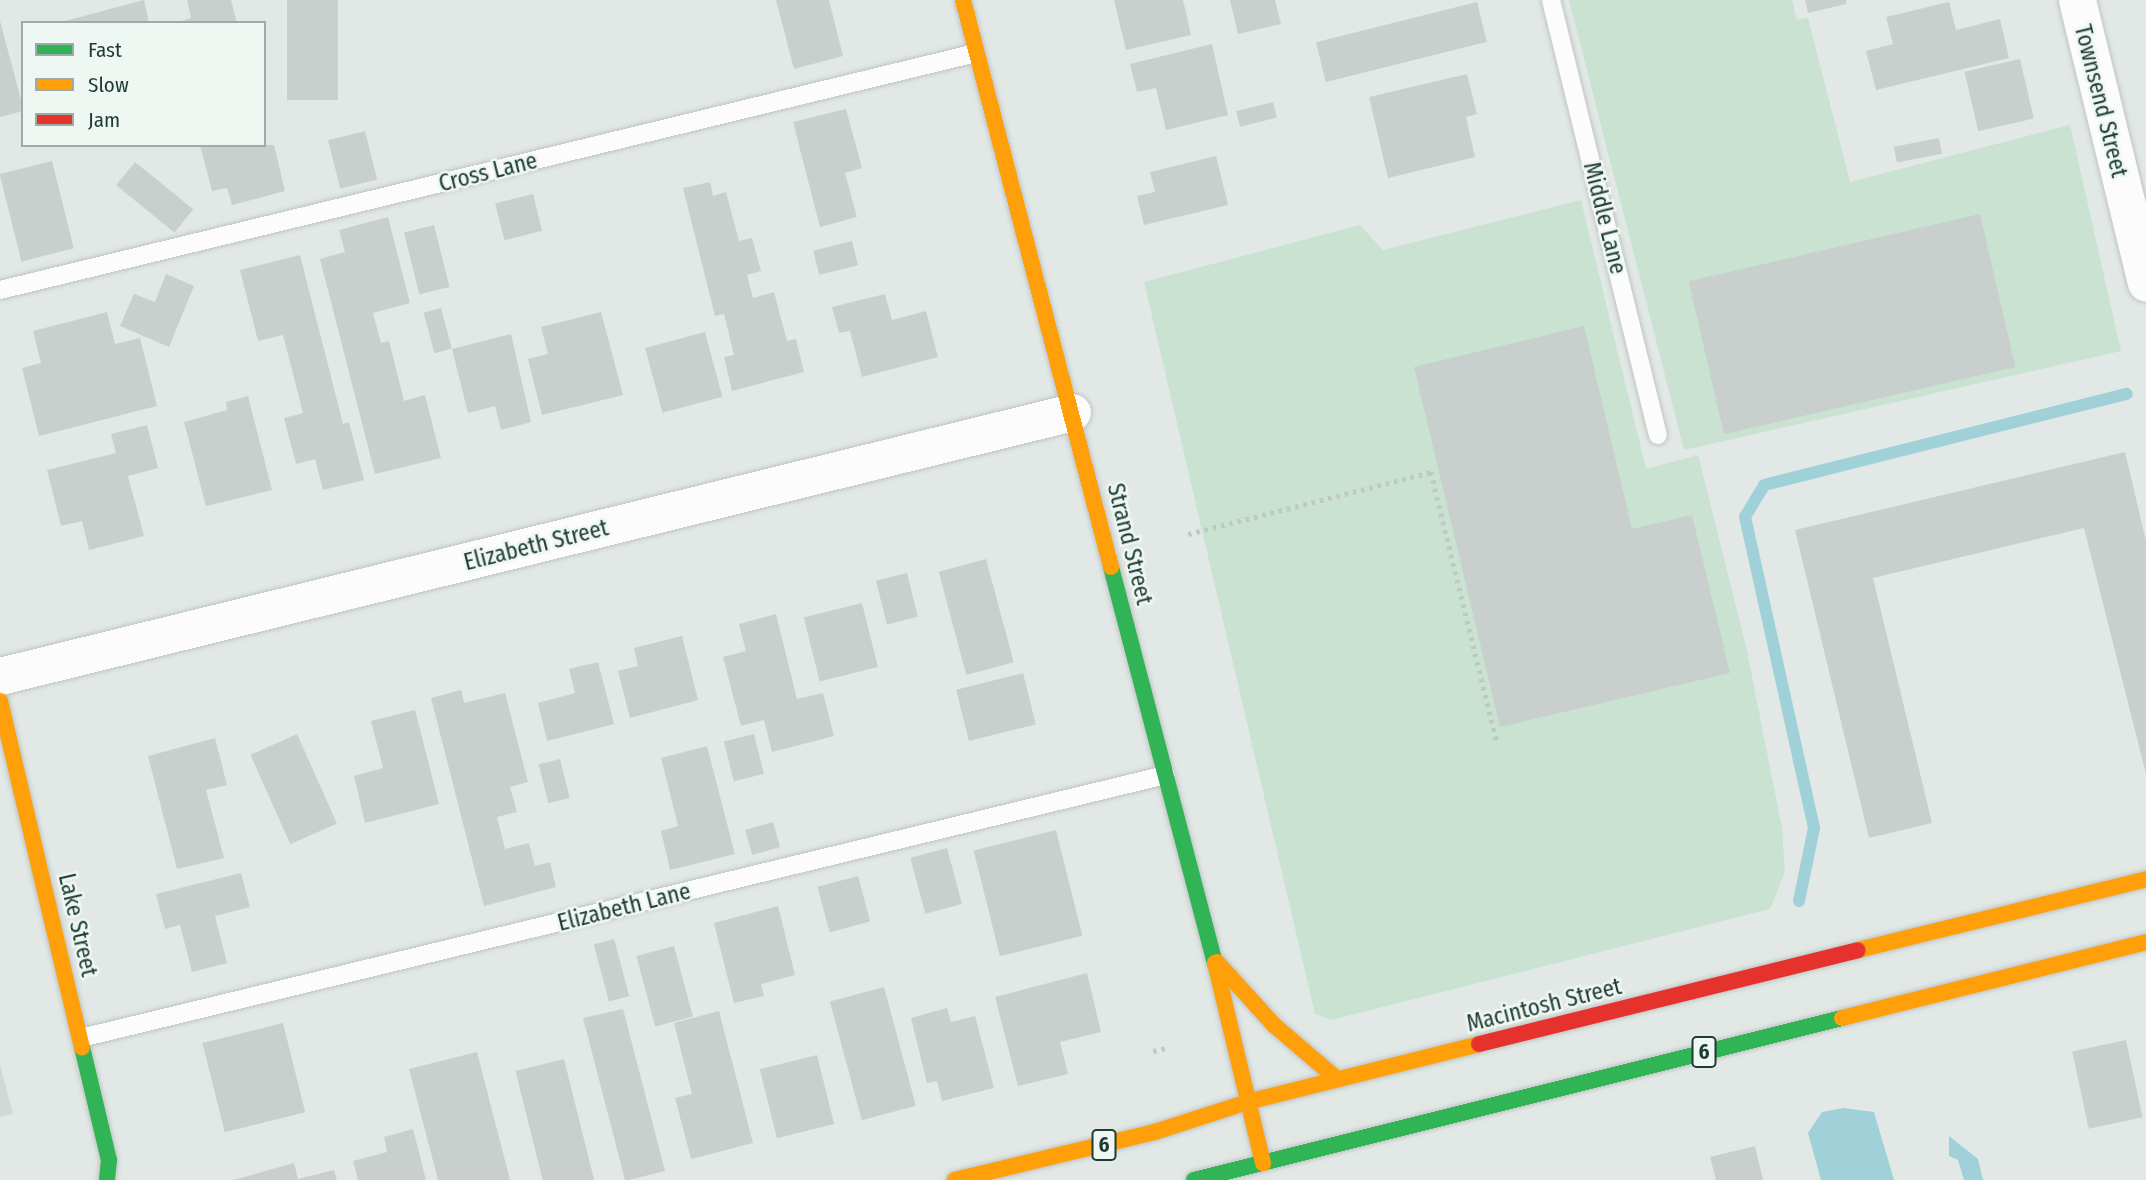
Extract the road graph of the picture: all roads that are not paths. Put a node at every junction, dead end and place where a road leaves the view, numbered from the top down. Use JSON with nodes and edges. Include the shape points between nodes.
{"nodes":[{"id":1,"x":962,"y":0,"type":"edge"},
{"id":2,"x":1551,"y":0,"type":"edge"},
{"id":3,"x":2077,"y":0,"type":"edge"},
{"id":4,"x":976,"y":53,"type":"junction"},
{"id":5,"x":2146,"y":284,"type":"edge"},
{"id":6,"x":0,"y":290,"type":"edge"},
{"id":7,"x":1072,"y":412,"type":"junction"},
{"id":8,"x":1658,"y":435,"type":"dead end"},
{"id":9,"x":0,"y":676,"type":"edge"},
{"id":10,"x":0,"y":701,"type":"edge"},
{"id":11,"x":1166,"y":775,"type":"junction"},
{"id":12,"x":2146,"y":879,"type":"edge"},
{"id":13,"x":2146,"y":942,"type":"edge"},
{"id":14,"x":1214,"y":958,"type":"junction"},
{"id":15,"x":82,"y":1038,"type":"junction"},
{"id":16,"x":1337,"y":1079,"type":"junction"},
{"id":17,"x":1251,"y":1101,"type":"junction"},
{"id":18,"x":109,"y":1160,"type":"junction"},
{"id":19,"x":1264,"y":1171,"type":"edge"},
{"id":20,"x":1202,"y":1179,"type":"edge"},
{"id":21,"x":107,"y":1180,"type":"edge"},
{"id":22,"x":125,"y":1180,"type":"edge"},
{"id":23,"x":955,"y":1180,"type":"edge"}],
"edges":[{"from":1,"to":4,"type":"main road","name":"Strand Street"},
{"from":2,"to":8,"type":"lane","name":"Middle Lane"},
{"from":3,"to":5,"type":"street","name":"Townsend Street"},
{"from":4,"to":6,"type":"lane","name":"Cross Lane"},
{"from":4,"to":7,"type":"main road","name":"Strand Street"},
{"from":7,"to":9,"type":"street","name":"Elizabeth Street"},
{"from":7,"to":11,"type":"main road","name":"Strand Street"},
{"from":10,"to":15,"type":"main road","name":"Lake Street"},
{"from":11,"to":14,"type":"main road","name":"Strand Street"},
{"from":11,"to":15,"type":"lane","name":"Elizabeth Lane"},
{"from":12,"to":16,"type":"main road","name":"Macintosh Street","number":"6"},
{"from":13,"to":19,"type":"main road","number":"6"},
{"from":14,"to":16,"type":"main road","via":[[1274,1025]]},
{"from":14,"to":17,"type":"main road","name":"Strand Street"},
{"from":15,"to":18,"type":"main road","name":"Lake Street"},
{"from":16,"to":17,"type":"main road","name":"Macintosh Street","number":"6"},
{"from":17,"to":19,"type":"main road","name":"Strand Street"},
{"from":17,"to":23,"type":"main road","name":"Macintosh Street","number":"6","via":[[1155,1132]]},
{"from":18,"to":21,"type":"main road","name":"Lake Street"},
{"from":18,"to":22,"type":"main road","name":"Lake Street"},
{"from":19,"to":20,"type":"main road","number":"6"}]}
